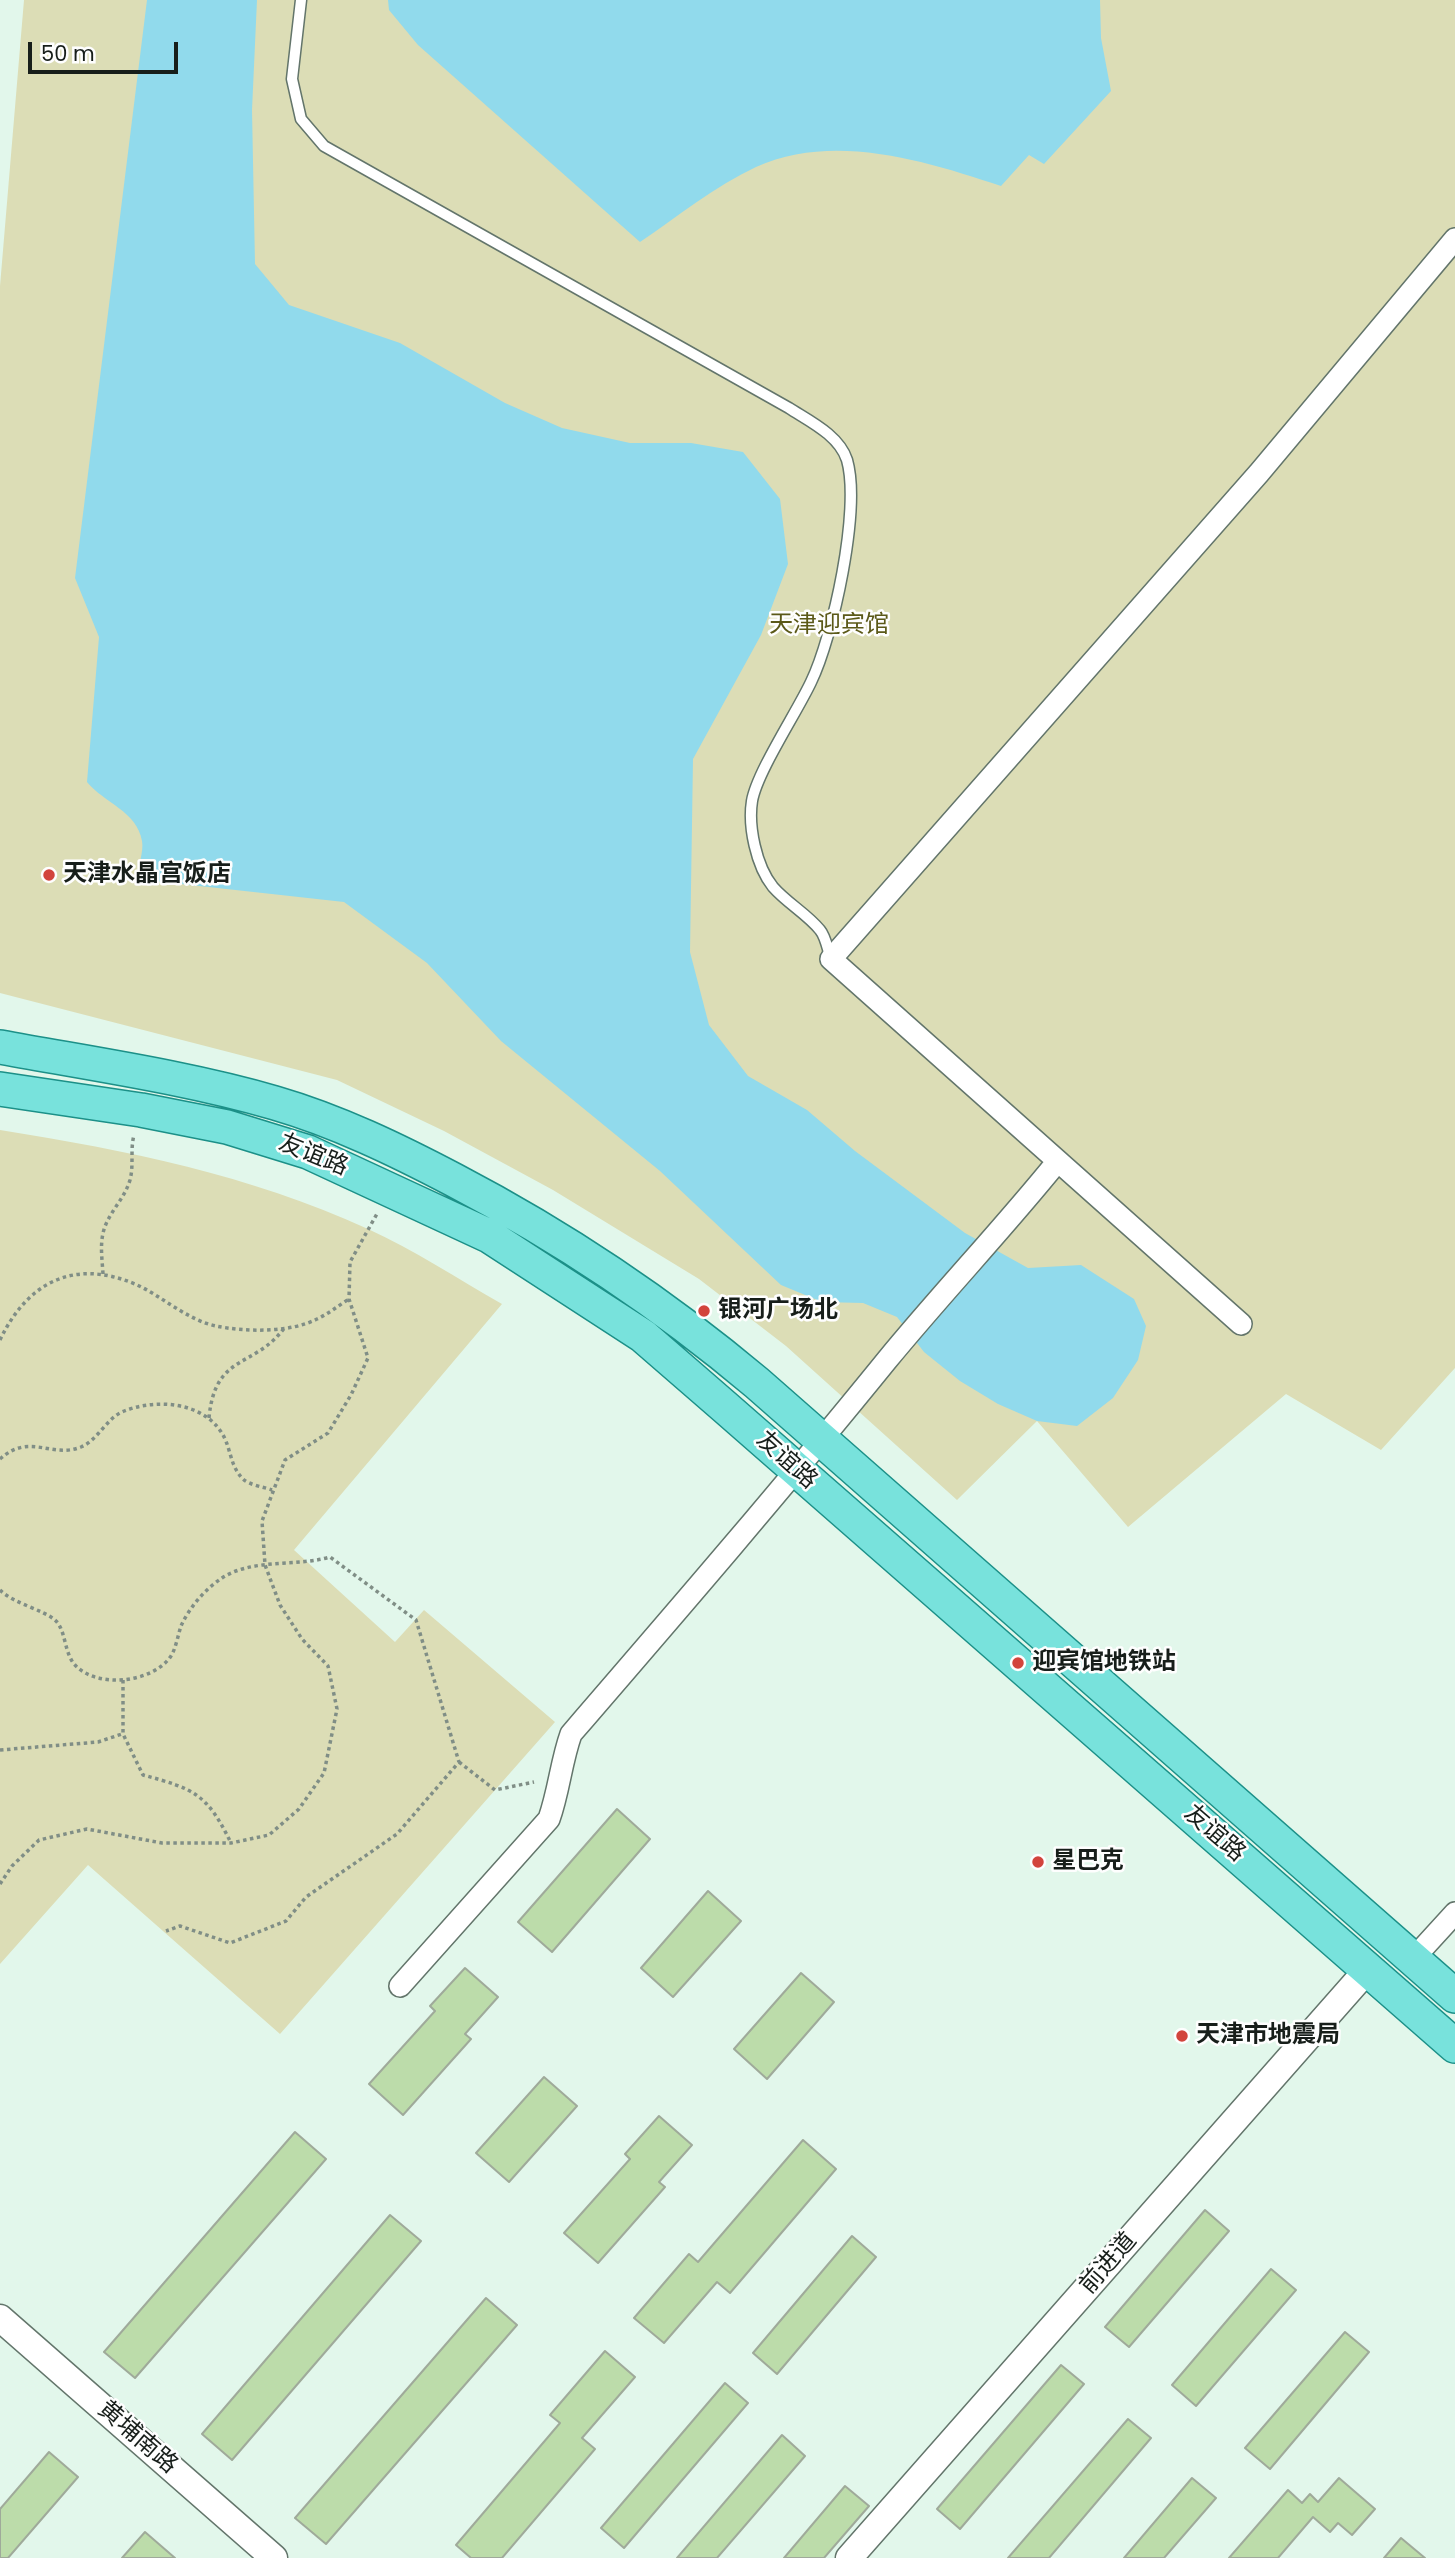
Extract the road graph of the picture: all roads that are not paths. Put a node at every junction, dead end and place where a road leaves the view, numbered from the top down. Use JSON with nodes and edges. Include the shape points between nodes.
{"nodes":[{"id":1,"x":301,"y":0,"type":"edge"},
{"id":2,"x":1455,"y":239,"type":"edge"},
{"id":3,"x":831,"y":959,"type":"junction"},
{"id":4,"x":0,"y":1047,"type":"edge"},
{"id":5,"x":0,"y":1089,"type":"edge"},
{"id":6,"x":1057,"y":1162,"type":"junction"},
{"id":7,"x":1241,"y":1324,"type":"dead end"},
{"id":8,"x":823,"y":1441,"type":"junction"},
{"id":9,"x":797,"y":1472,"type":"junction"},
{"id":10,"x":1455,"y":1913,"type":"edge"},
{"id":11,"x":1413,"y":1959,"type":"junction"},
{"id":12,"x":1374,"y":1974,"type":"junction"},
{"id":13,"x":400,"y":1986,"type":"dead end"},
{"id":14,"x":1455,"y":1996,"type":"edge"},
{"id":15,"x":1455,"y":2046,"type":"edge"},
{"id":16,"x":0,"y":2318,"type":"edge"},
{"id":17,"x":0,"y":2340,"type":"edge"},
{"id":18,"x":253,"y":2558,"type":"edge"},
{"id":19,"x":274,"y":2558,"type":"edge"},
{"id":20,"x":849,"y":2558,"type":"edge"},
{"id":21,"x":869,"y":2558,"type":"edge"}],
"edges":[{"from":1,"to":3,"type":"lane","via":[[292,79],[301,119],[324,146],[789,408],[832,436],[846,459],[847,533],[828,637],[812,680],[752,800],[752,835],[771,885],[821,931]]},
{"from":2,"to":3,"type":"street","via":[[1259,473]]},
{"from":3,"to":6,"type":"street"},
{"from":4,"to":8,"type":"main road","name":"友谊路","via":[[276,1103],[337,1124],[424,1164],[527,1218],[642,1292],[692,1328]]},
{"from":5,"to":9,"type":"main road","name":"友谊路","via":[[141,1110],[267,1138],[308,1152],[489,1236],[643,1336]]},
{"from":6,"to":7,"type":"street"},
{"from":6,"to":8,"type":"street"},
{"from":8,"to":9,"type":"street"},
{"from":8,"to":11,"type":"main road","name":"友谊路"},
{"from":9,"to":12,"type":"main road","name":"友谊路"},
{"from":9,"to":13,"type":"street","via":[[571,1734],[549,1819]]},
{"from":10,"to":11,"type":"street"},
{"from":11,"to":14,"type":"main road","name":"友谊路"},
{"from":12,"to":15,"type":"main road","name":"友谊路"},
{"from":12,"to":20,"type":"street","name":"前进道"},
{"from":12,"to":21,"type":"street","name":"前进道"},
{"from":16,"to":19,"type":"street","name":"黄埔南路"},
{"from":17,"to":18,"type":"street","name":"黄埔南路"}]}
